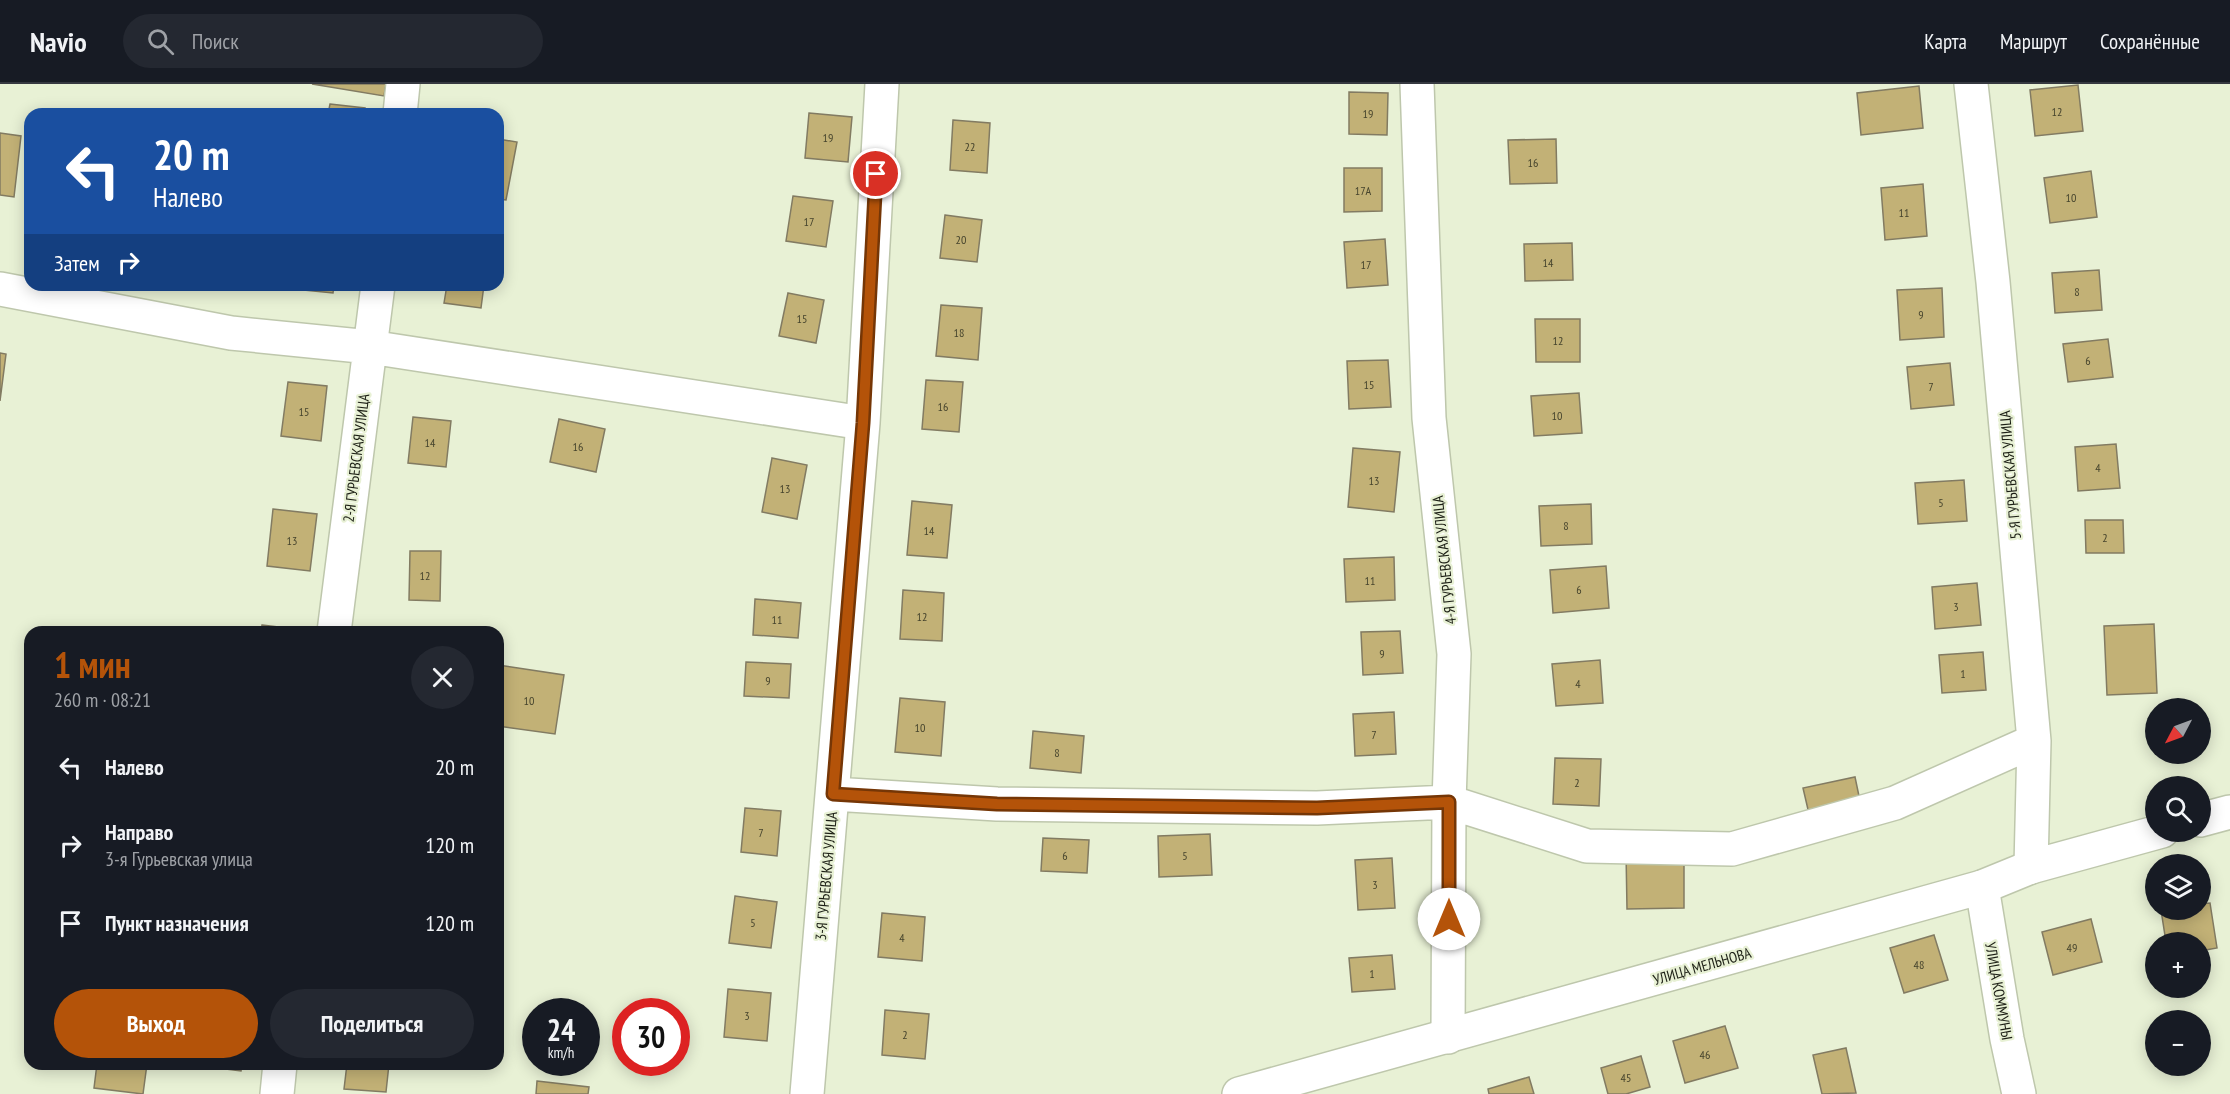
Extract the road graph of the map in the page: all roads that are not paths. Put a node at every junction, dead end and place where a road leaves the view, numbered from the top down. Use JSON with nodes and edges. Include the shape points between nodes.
{"nodes":[{"id":1,"x":404,"y":84,"type":"edge"},
{"id":2,"x":882,"y":84,"type":"edge"},
{"id":3,"x":1417,"y":84,"type":"edge"},
{"id":4,"x":1971,"y":84,"type":"edge"},
{"id":5,"x":401,"y":108,"type":"edge"},
{"id":6,"x":0,"y":289,"type":"edge"},
{"id":7,"x":377,"y":291,"type":"edge"},
{"id":8,"x":370,"y":346,"type":"junction"},
{"id":9,"x":863,"y":423,"type":"junction"},
{"id":10,"x":335,"y":626,"type":"edge"},
{"id":11,"x":2034,"y":741,"type":"junction"},
{"id":12,"x":833,"y":794,"type":"junction"},
{"id":13,"x":1449,"y":802,"type":"junction"},
{"id":14,"x":2230,"y":812,"type":"edge"},
{"id":15,"x":2211,"y":817,"type":"edge"},
{"id":16,"x":2145,"y":836,"type":"edge"},
{"id":17,"x":2031,"y":867,"type":"junction"},
{"id":18,"x":1982,"y":887,"type":"junction"},
{"id":19,"x":1448,"y":1036,"type":"junction"},
{"id":20,"x":279,"y":1070,"type":"edge"},
{"id":21,"x":277,"y":1094,"type":"edge"},
{"id":22,"x":807,"y":1094,"type":"edge"},
{"id":23,"x":1239,"y":1094,"type":"edge"},
{"id":24,"x":2019,"y":1094,"type":"edge"}],
"edges":[{"from":1,"to":5,"type":"street"},
{"from":2,"to":9,"type":"street","name":"3-Я ГУРЬЕВСКАЯ УЛИЦА"},
{"from":3,"to":13,"type":"street","name":"4-Я ГУРЬЕВСКАЯ УЛИЦА","via":[[1429,418],[1454,654]]},
{"from":4,"to":11,"type":"street","name":"5-Я ГУРЬЕВСКАЯ УЛИЦА","via":[[1994,282]]},
{"from":6,"to":8,"type":"street","via":[[231,333]]},
{"from":7,"to":8,"type":"street","name":"2-Я ГУРЬЕВСКАЯ УЛИЦА"},
{"from":8,"to":9,"type":"street"},
{"from":8,"to":10,"type":"street","name":"2-Я ГУРЬЕВСКАЯ УЛИЦА"},
{"from":9,"to":12,"type":"street","name":"3-Я ГУРЬЕВСКАЯ УЛИЦА"},
{"from":11,"to":13,"type":"street","via":[[1895,803],[1732,849],[1587,846]]},
{"from":11,"to":17,"type":"street","name":"5-Я ГУРЬЕВСКАЯ УЛИЦА"},
{"from":12,"to":13,"type":"street","via":[[997,804],[1317,808]]},
{"from":12,"to":22,"type":"street","name":"3-Я ГУРЬЕВСКАЯ УЛИЦА"},
{"from":13,"to":19,"type":"street","name":"4-Я ГУРЬЕВСКАЯ УЛИЦА"},
{"from":14,"to":15,"type":"street"},
{"from":16,"to":17,"type":"street","name":"УЛИЦА МЕЛЬНОВА"},
{"from":17,"to":18,"type":"street","name":"УЛИЦА МЕЛЬНОВА"},
{"from":18,"to":19,"type":"street","name":"УЛИЦА МЕЛЬНОВА"},
{"from":18,"to":24,"type":"street","name":"УЛИЦА КОММУНЫ"},
{"from":19,"to":23,"type":"street","name":"УЛИЦА МЕЛЬНОВА"},
{"from":20,"to":21,"type":"street"}]}
